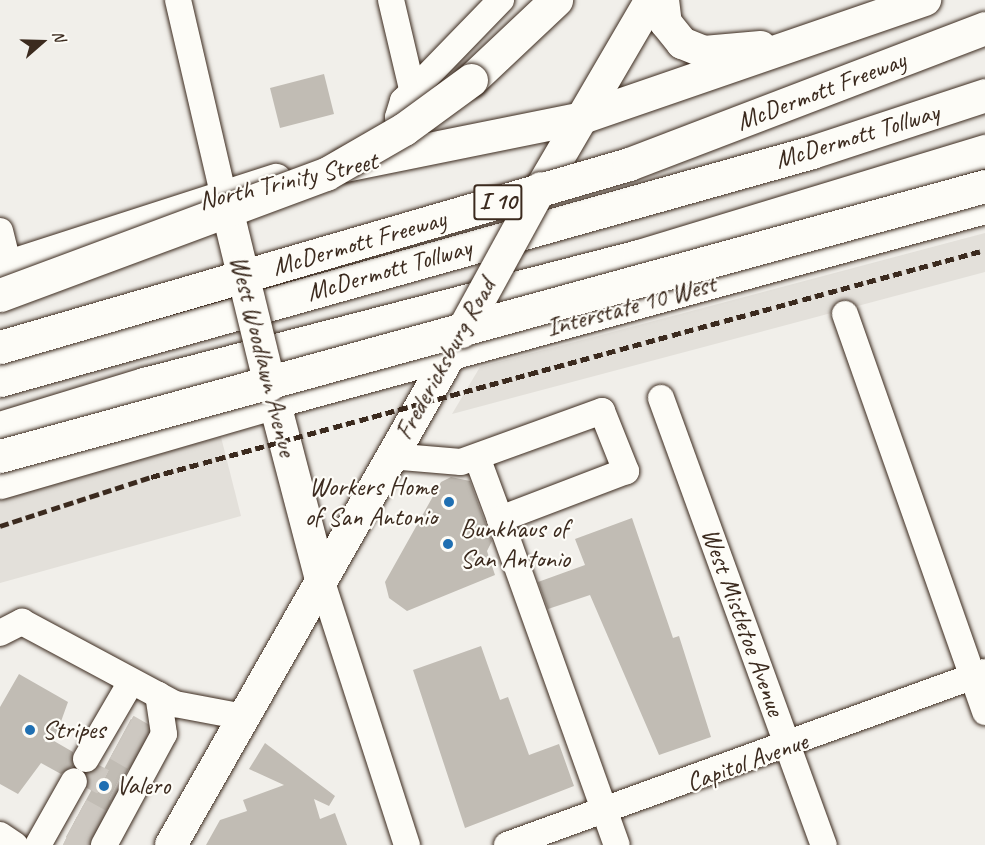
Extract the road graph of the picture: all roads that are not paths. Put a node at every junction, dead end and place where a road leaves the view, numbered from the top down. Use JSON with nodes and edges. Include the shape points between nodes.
{"nodes":[{"id":1,"x":178,"y":0,"type":"edge"},
{"id":2,"x":391,"y":0,"type":"edge"},
{"id":3,"x":501,"y":0,"type":"edge"},
{"id":4,"x":556,"y":0,"type":"edge"},
{"id":5,"x":651,"y":0,"type":"edge"},
{"id":6,"x":663,"y":0,"type":"edge"},
{"id":7,"x":925,"y":0,"type":"edge"},
{"id":8,"x":985,"y":28,"type":"edge"},
{"id":9,"x":816,"y":41,"type":"junction"},
{"id":10,"x":412,"y":89,"type":"junction"},
{"id":11,"x":985,"y":95,"type":"edge"},
{"id":12,"x":582,"y":118,"type":"junction"},
{"id":13,"x":985,"y":151,"type":"edge"},
{"id":14,"x":403,"y":154,"type":"junction"},
{"id":15,"x":985,"y":186,"type":"edge"},
{"id":16,"x":227,"y":207,"type":"junction"},
{"id":17,"x":985,"y":208,"type":"edge"},
{"id":18,"x":0,"y":231,"type":"edge"},
{"id":19,"x":3,"y":277,"type":"edge"},
{"id":20,"x":845,"y":314,"type":"dead end"},
{"id":21,"x":456,"y":343,"type":"junction"},
{"id":22,"x":0,"y":347,"type":"edge"},
{"id":23,"x":0,"y":380,"type":"edge"},
{"id":24,"x":273,"y":393,"type":"junction"},
{"id":25,"x":661,"y":398,"type":"dead end"},
{"id":26,"x":0,"y":428,"type":"edge"},
{"id":27,"x":0,"y":456,"type":"edge"},
{"id":28,"x":390,"y":456,"type":"junction"},
{"id":29,"x":477,"y":457,"type":"junction"},
{"id":30,"x":0,"y":482,"type":"edge"},
{"id":31,"x":500,"y":519,"type":"junction"},
{"id":32,"x":321,"y":579,"type":"junction"},
{"id":33,"x":0,"y":633,"type":"edge"},
{"id":34,"x":979,"y":675,"type":"edge"},
{"id":35,"x":130,"y":682,"type":"junction"},
{"id":36,"x":158,"y":694,"type":"junction"},
{"id":37,"x":985,"y":712,"type":"edge"},
{"id":38,"x":244,"y":717,"type":"junction"},
{"id":39,"x":789,"y":747,"type":"junction"},
{"id":40,"x":86,"y":759,"type":"dead end"},
{"id":41,"x":72,"y":798,"type":"dead end"},
{"id":42,"x":606,"y":812,"type":"junction"},
{"id":43,"x":107,"y":833,"type":"edge"},
{"id":44,"x":52,"y":834,"type":"edge"},
{"id":45,"x":0,"y":836,"type":"edge"},
{"id":46,"x":15,"y":845,"type":"edge"},
{"id":47,"x":171,"y":845,"type":"edge"},
{"id":48,"x":407,"y":845,"type":"edge"},
{"id":49,"x":507,"y":845,"type":"edge"},
{"id":50,"x":617,"y":845,"type":"edge"},
{"id":51,"x":824,"y":845,"type":"edge"}],
"edges":[{"from":1,"to":16,"type":"street","name":"West Woodlawn Avenue"},
{"from":2,"to":10,"type":"street"},
{"from":3,"to":10,"type":"street"},
{"from":4,"to":19,"type":"highway","bridge":true,"via":[[471,80],[404,129],[326,174]]},
{"from":5,"to":12,"type":"main road","name":"Fredericksburg Road"},
{"from":6,"to":9,"type":"main road","via":[[666,23],[682,43],[704,52]]},
{"from":7,"to":9,"type":"main road"},
{"from":8,"to":22,"type":"highway","name":"McDermott Freeway","number":"I 10","bridge":true,"via":[[629,165]]},
{"from":9,"to":12,"type":"main road"},
{"from":10,"to":14,"type":"street","via":[[398,117]]},
{"from":11,"to":23,"type":"highway","name":"McDermott Tollway","via":[[812,152]]},
{"from":12,"to":14,"type":"main road","name":"North Trinity Street"},
{"from":12,"to":21,"type":"main road","name":"Fredericksburg Road","bridge":true},
{"from":13,"to":26,"type":"highway","name":"McDermott Tollway","via":[[639,256],[144,384]]},
{"from":14,"to":16,"type":"main road","name":"North Trinity Street"},
{"from":15,"to":27,"type":"highway","bridge":true},
{"from":16,"to":19,"type":"main road","name":"North Trinity Street"},
{"from":16,"to":24,"type":"main road","name":"West Woodlawn Avenue","bridge":true},
{"from":17,"to":21,"type":"main road","name":"Interstate 10 West"},
{"from":18,"to":19,"type":"street"},
{"from":20,"to":34,"type":"street"},
{"from":21,"to":24,"type":"main road","name":"Interstate 10 West"},
{"from":21,"to":28,"type":"main road","name":"Fredericksburg Road"},
{"from":24,"to":30,"type":"highway"},
{"from":24,"to":32,"type":"main road","name":"West Woodlawn Avenue"},
{"from":25,"to":39,"type":"street","name":"West Mistletoe Avenue"},
{"from":28,"to":29,"type":"street","via":[[461,462]]},
{"from":28,"to":32,"type":"main road","name":"Fredericksburg Road"},
{"from":29,"to":31,"type":"street"},
{"from":29,"to":31,"type":"street","via":[[602,411],[626,471]]},
{"from":31,"to":42,"type":"street"},
{"from":32,"to":38,"type":"main road","name":"Fredericksburg Road"},
{"from":32,"to":48,"type":"street","name":"West Woodlawn Avenue"},
{"from":33,"to":35,"type":"street","via":[[21,622]]},
{"from":34,"to":37,"type":"street"},
{"from":34,"to":39,"type":"street","name":"Capitol Avenue"},
{"from":35,"to":36,"type":"street"},
{"from":35,"to":40,"type":"street","via":[[113,732]]},
{"from":36,"to":38,"type":"street","via":[[175,704]]},
{"from":36,"to":43,"type":"street","via":[[164,734],[149,752]]},
{"from":38,"to":47,"type":"main road","name":"Fredericksburg Road"},
{"from":39,"to":42,"type":"street","name":"Capitol Avenue"},
{"from":39,"to":51,"type":"street","name":"West Mistletoe Avenue"},
{"from":41,"to":44,"type":"street"},
{"from":42,"to":49,"type":"street","name":"Capitol Avenue"},
{"from":42,"to":50,"type":"street"},
{"from":45,"to":46,"type":"street"}]}
